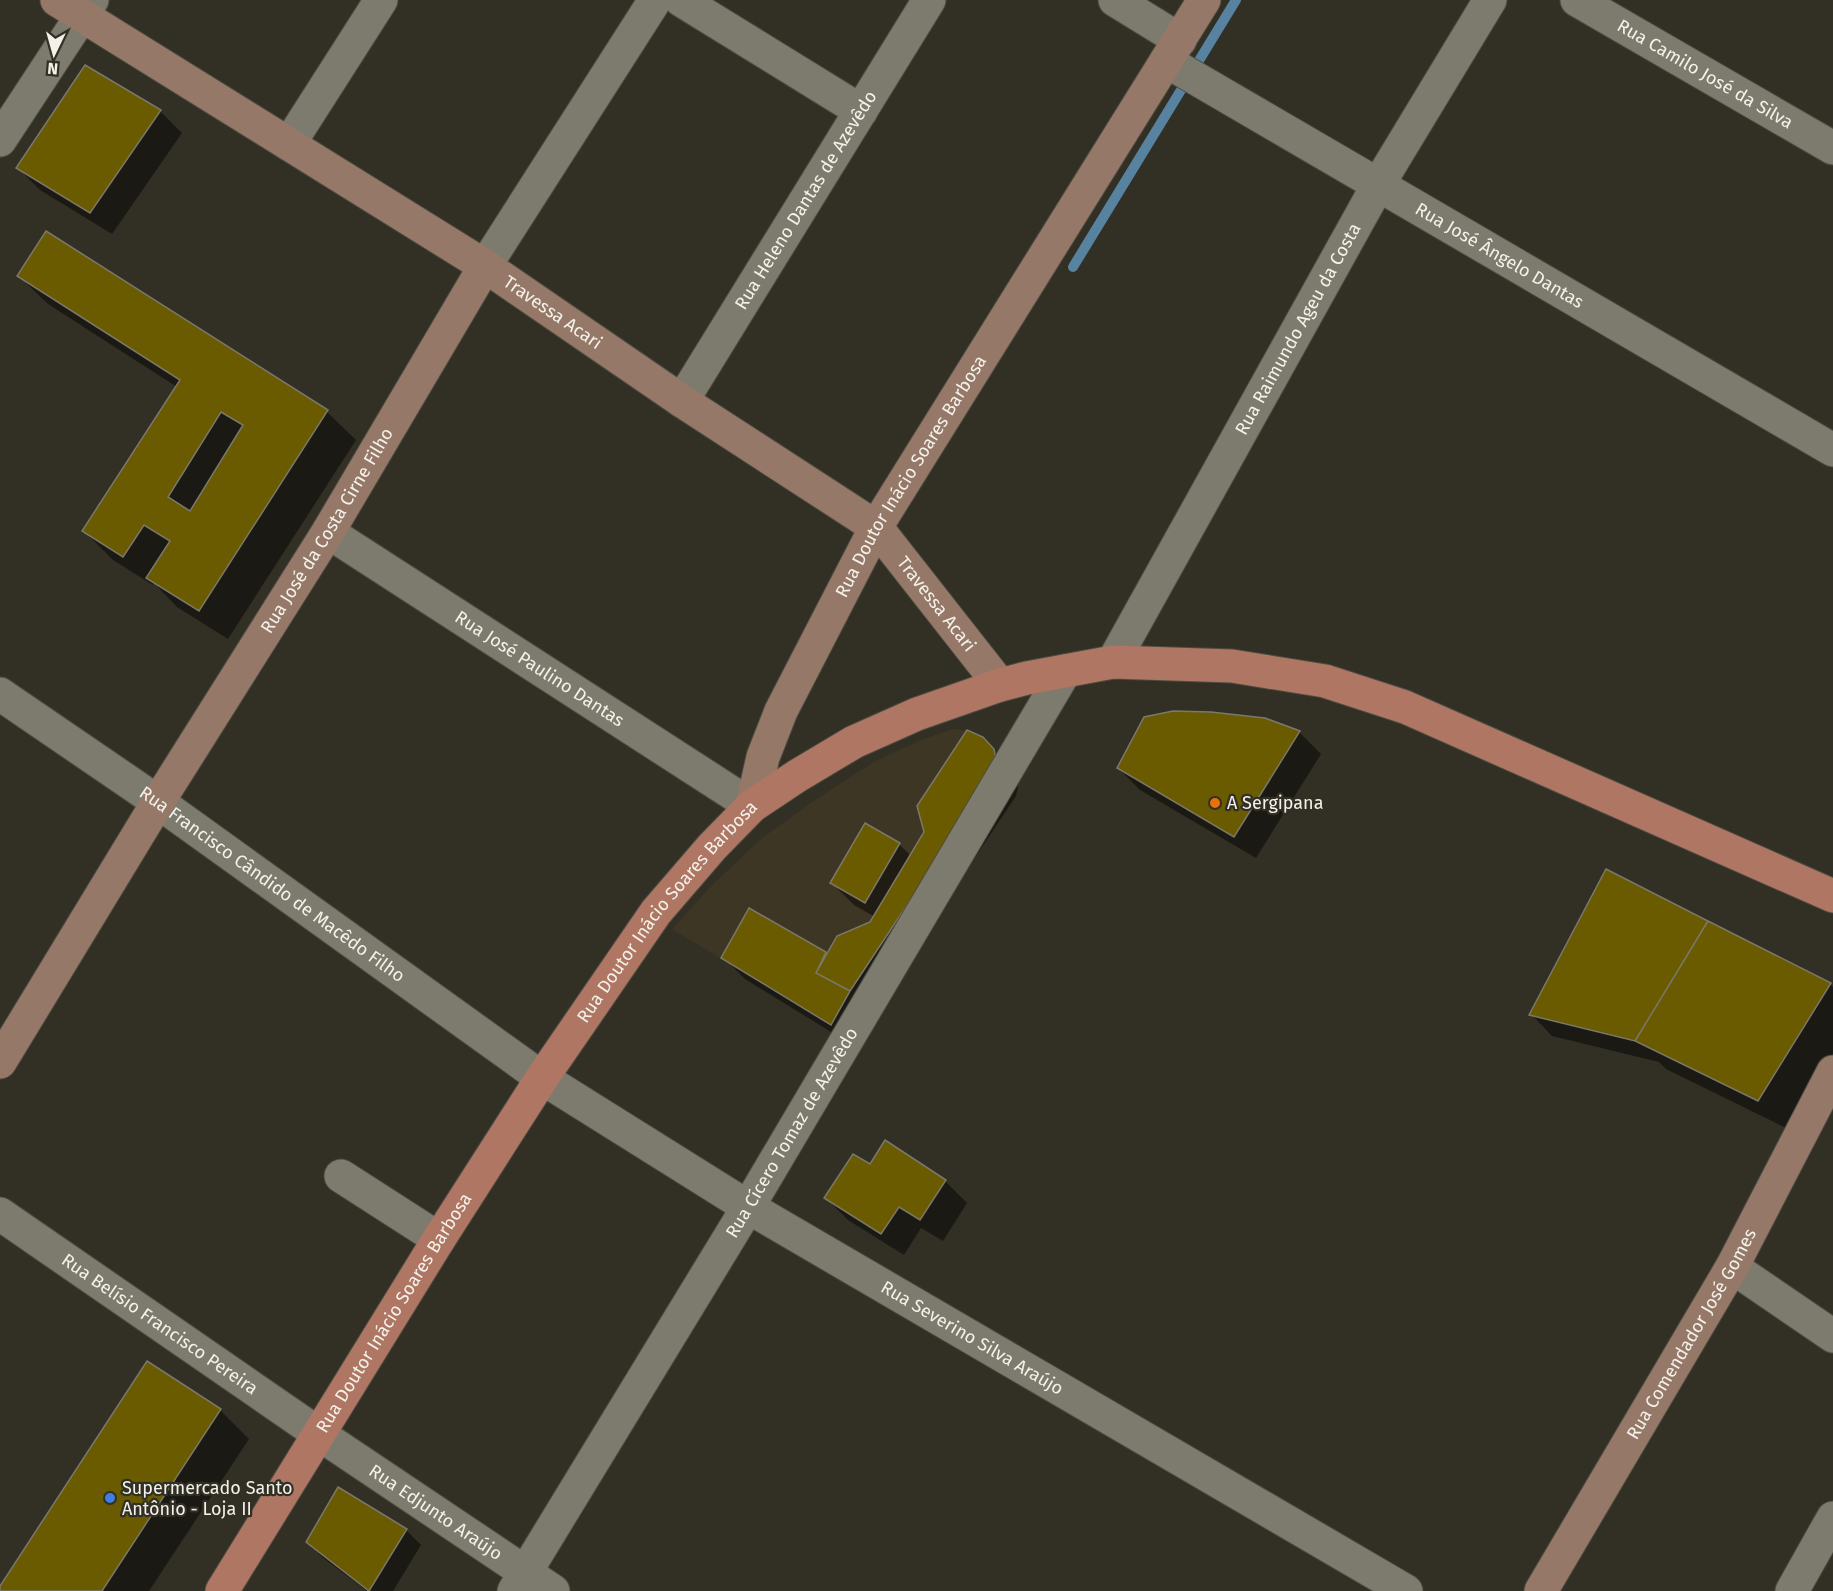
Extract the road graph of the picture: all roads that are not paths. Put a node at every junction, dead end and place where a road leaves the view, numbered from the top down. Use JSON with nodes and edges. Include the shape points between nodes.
{"nodes":[{"id":1,"x":381,"y":0,"type":"edge"},
{"id":2,"x":655,"y":0,"type":"edge"},
{"id":3,"x":681,"y":0,"type":"edge"},
{"id":4,"x":929,"y":0,"type":"edge"},
{"id":5,"x":1115,"y":0,"type":"edge"},
{"id":6,"x":1204,"y":0,"type":"edge"},
{"id":7,"x":1490,"y":0,"type":"edge"},
{"id":8,"x":1577,"y":0,"type":"edge"},
{"id":9,"x":77,"y":5,"type":"edge"},
{"id":10,"x":1173,"y":51,"type":"junction"},
{"id":11,"x":861,"y":111,"type":"junction"},
{"id":12,"x":0,"y":140,"type":"edge"},
{"id":13,"x":289,"y":144,"type":"junction"},
{"id":14,"x":1833,"y":148,"type":"edge"},
{"id":15,"x":1378,"y":185,"type":"junction"},
{"id":16,"x":484,"y":266,"type":"junction"},
{"id":17,"x":682,"y":401,"type":"junction"},
{"id":18,"x":1833,"y":450,"type":"edge"},
{"id":19,"x":876,"y":527,"type":"junction"},
{"id":20,"x":328,"y":531,"type":"junction"},
{"id":21,"x":1113,"y":662,"type":"junction"},
{"id":22,"x":1065,"y":671,"type":"junction"},
{"id":23,"x":1000,"y":685,"type":"junction"},
{"id":24,"x":0,"y":694,"type":"edge"},
{"id":25,"x":158,"y":801,"type":"junction"},
{"id":26,"x":752,"y":806,"type":"junction"},
{"id":27,"x":1833,"y":896,"type":"edge"},
{"id":28,"x":0,"y":1062,"type":"edge"},
{"id":29,"x":1833,"y":1072,"type":"edge"},
{"id":30,"x":542,"y":1078,"type":"junction"},
{"id":31,"x":341,"y":1176,"type":"dead end"},
{"id":32,"x":748,"y":1208,"type":"junction"},
{"id":33,"x":0,"y":1214,"type":"edge"},
{"id":34,"x":439,"y":1239,"type":"junction"},
{"id":35,"x":1732,"y":1267,"type":"junction"},
{"id":36,"x":1833,"y":1336,"type":"edge"},
{"id":37,"x":320,"y":1434,"type":"junction"},
{"id":38,"x":1833,"y":1518,"type":"edge"},
{"id":39,"x":520,"y":1582,"type":"edge"},
{"id":40,"x":222,"y":1591,"type":"edge"},
{"id":41,"x":553,"y":1591,"type":"edge"},
{"id":42,"x":1406,"y":1591,"type":"edge"},
{"id":43,"x":1541,"y":1591,"type":"edge"},
{"id":44,"x":1792,"y":1591,"type":"edge"}],
"edges":[{"from":1,"to":13,"type":"street"},
{"from":2,"to":16,"type":"street","name":"Rua José da Costa Cirne Filho"},
{"from":3,"to":11,"type":"street"},
{"from":4,"to":11,"type":"street","name":"Rua Heleno Dantas de Azevêdo"},
{"from":5,"to":10,"type":"street","name":"Rua José Ângelo Dantas"},
{"from":6,"to":10,"type":"street","name":"Rua Doutor Inácio Soares Barbosa"},
{"from":7,"to":15,"type":"street","name":"Rua Raimundo Ageu da Costa"},
{"from":8,"to":14,"type":"street","name":"Rua Camilo José da Silva"},
{"from":9,"to":12,"type":"street"},
{"from":9,"to":13,"type":"street","name":"Travessa Acari"},
{"from":10,"to":15,"type":"street","name":"Rua José Ângelo Dantas"},
{"from":10,"to":19,"type":"street","name":"Rua Doutor Inácio Soares Barbosa"},
{"from":11,"to":17,"type":"street","name":"Rua Heleno Dantas de Azevêdo"},
{"from":13,"to":16,"type":"street","name":"Travessa Acari"},
{"from":15,"to":18,"type":"street","name":"Rua José Ângelo Dantas"},
{"from":15,"to":21,"type":"street","name":"Rua Raimundo Ageu da Costa"},
{"from":16,"to":17,"type":"street","name":"Travessa Acari"},
{"from":16,"to":20,"type":"street","name":"Rua José da Costa Cirne Filho"},
{"from":17,"to":19,"type":"street","name":"Travessa Acari"},
{"from":19,"to":23,"type":"street","name":"Travessa Acari"},
{"from":19,"to":26,"type":"street","name":"Rua Doutor Inácio Soares Barbosa","via":[[781,711],[763,757]]},
{"from":20,"to":25,"type":"street","name":"Rua José da Costa Cirne Filho"},
{"from":20,"to":26,"type":"street","name":"Rua José Paulino Dantas"},
{"from":21,"to":22,"type":"main road"},
{"from":21,"to":27,"type":"main road","via":[[1232,666],[1325,681],[1395,704]]},
{"from":22,"to":23,"type":"main road"},
{"from":22,"to":32,"type":"street","name":"Rua Cícero Tomaz de Azevêdo"},
{"from":23,"to":26,"type":"main road","via":[[917,714],[854,742]]},
{"from":24,"to":25,"type":"street","name":"Rua Francisco Cândido de Macêdo Filho"},
{"from":25,"to":28,"type":"street","name":"Rua José da Costa Cirne Filho"},
{"from":25,"to":30,"type":"street","name":"Rua Francisco Cândido de Macêdo Filho"},
{"from":26,"to":30,"type":"main road","name":"Rua Doutor Inácio Soares Barbosa","via":[[656,912]]},
{"from":29,"to":35,"type":"street","name":"Rua Comendador José Gomes"},
{"from":30,"to":32,"type":"street","name":"Rua Severino Silva Araújo"},
{"from":30,"to":34,"type":"main road","name":"Rua Doutor Inácio Soares Barbosa"},
{"from":31,"to":34,"type":"street"},
{"from":32,"to":39,"type":"street","name":"Rua Cícero Tomaz de Azevêdo"},
{"from":32,"to":42,"type":"street","name":"Rua Severino Silva Araújo"},
{"from":33,"to":37,"type":"street","name":"Rua Belísio Francisco Pereira"},
{"from":34,"to":37,"type":"main road","name":"Rua Doutor Inácio Soares Barbosa"},
{"from":35,"to":36,"type":"street"},
{"from":35,"to":43,"type":"street","name":"Rua Comendador José Gomes"},
{"from":37,"to":39,"type":"street","name":"Rua Edjunto Araújo"},
{"from":37,"to":40,"type":"main road","name":"Rua Doutor Inácio Soares Barbosa"},
{"from":38,"to":44,"type":"street"},
{"from":39,"to":41,"type":"street","name":"Rua Edjunto Araújo"}]}
